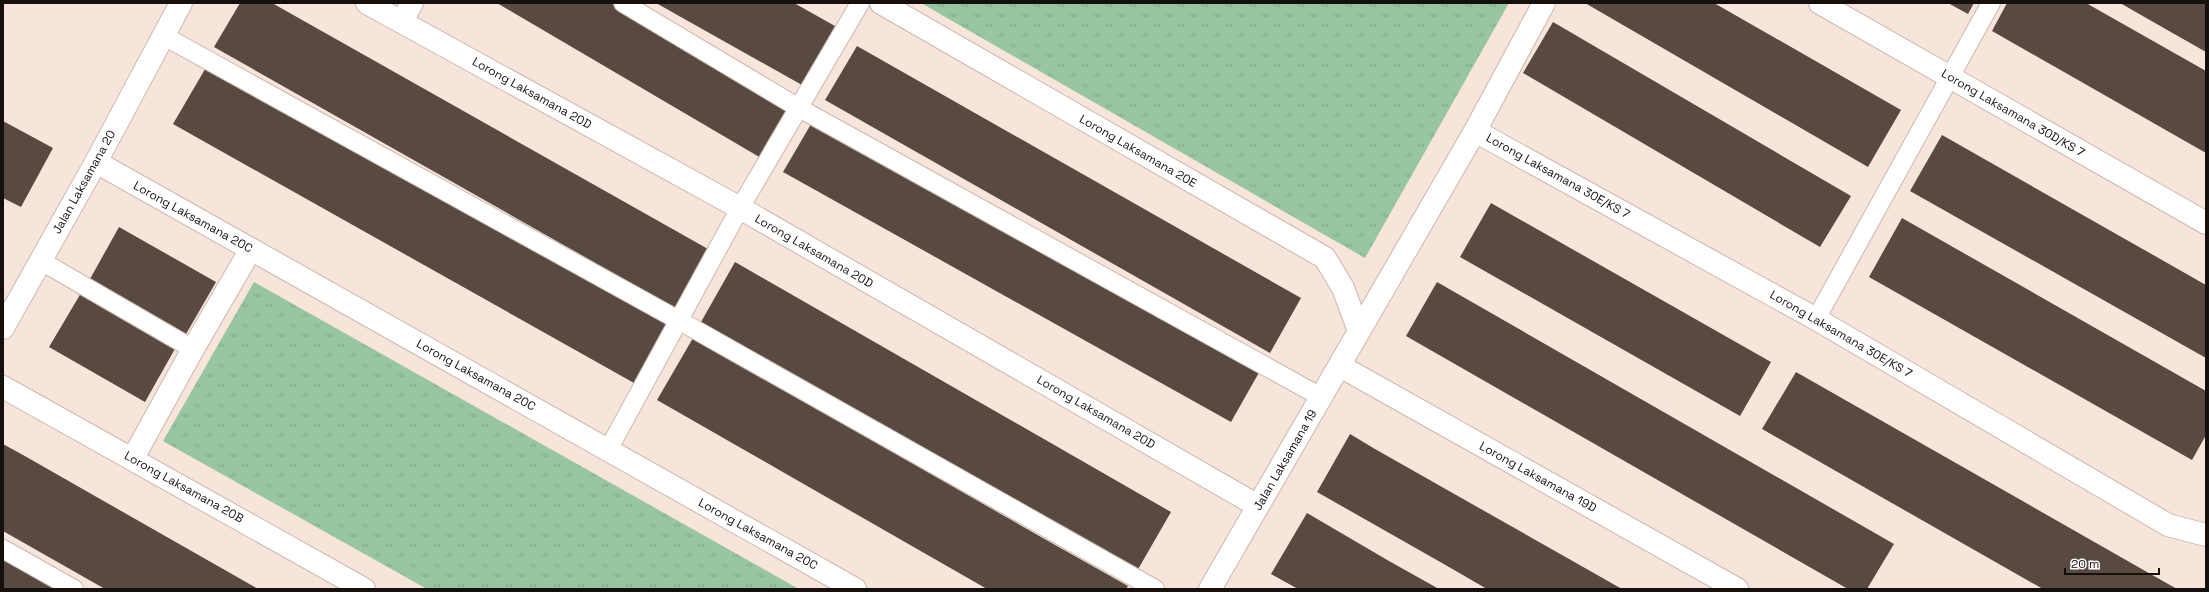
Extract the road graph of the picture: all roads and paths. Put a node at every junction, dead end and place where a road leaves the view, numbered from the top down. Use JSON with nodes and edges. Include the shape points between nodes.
{"nodes":[{"id":1,"x":181,"y":3,"type":"edge"},
{"id":2,"x":367,"y":3,"type":"edge"},
{"id":3,"x":623,"y":3,"type":"edge"},
{"id":4,"x":860,"y":3,"type":"edge"},
{"id":5,"x":881,"y":3,"type":"edge"},
{"id":6,"x":1544,"y":3,"type":"edge"},
{"id":7,"x":1820,"y":3,"type":"edge"},
{"id":8,"x":1991,"y":3,"type":"edge"},
{"id":9,"x":407,"y":12,"type":"edge"},
{"id":10,"x":164,"y":36,"type":"junction"},
{"id":11,"x":1950,"y":76,"type":"junction"},
{"id":12,"x":799,"y":108,"type":"junction"},
{"id":13,"x":1475,"y":131,"type":"junction"},
{"id":14,"x":96,"y":162,"type":"junction"},
{"id":15,"x":740,"y":208,"type":"junction"},
{"id":16,"x":2206,"y":223,"type":"edge"},
{"id":17,"x":251,"y":249,"type":"junction"},
{"id":18,"x":41,"y":261,"type":"junction"},
{"id":19,"x":1816,"y":319,"type":"junction"},
{"id":20,"x":680,"y":321,"type":"junction"},
{"id":21,"x":3,"y":328,"type":"edge"},
{"id":22,"x":1359,"y":331,"type":"junction"},
{"id":23,"x":193,"y":349,"type":"junction"},
{"id":24,"x":1340,"y":366,"type":"junction"},
{"id":25,"x":3,"y":387,"type":"edge"},
{"id":26,"x":1321,"y":397,"type":"junction"},
{"id":27,"x":608,"y":450,"type":"junction"},
{"id":28,"x":133,"y":458,"type":"junction"},
{"id":29,"x":1258,"y":506,"type":"junction"},
{"id":30,"x":2206,"y":535,"type":"edge"},
{"id":31,"x":3,"y":549,"type":"edge"},
{"id":32,"x":74,"y":589,"type":"edge"},
{"id":33,"x":364,"y":589,"type":"edge"},
{"id":34,"x":855,"y":589,"type":"edge"},
{"id":35,"x":1154,"y":589,"type":"edge"},
{"id":36,"x":1210,"y":589,"type":"edge"},
{"id":37,"x":1737,"y":589,"type":"edge"}],
"edges":[{"from":1,"to":10,"type":"street"},
{"from":2,"to":9,"type":"street","name":"Lorong Laksamana 20D"},
{"from":3,"to":12,"type":"lane"},
{"from":4,"to":12,"type":"lane"},
{"from":5,"to":22,"type":"street","name":"Lorong Laksamana 20E","via":[[1325,258],[1343,288]]},
{"from":6,"to":13,"type":"street","name":"Jalan Laksamana 19"},
{"from":7,"to":11,"type":"street","name":"Lorong Laksamana 30D/KS 7"},
{"from":8,"to":11,"type":"lane"},
{"from":9,"to":15,"type":"street","name":"Lorong Laksamana 20D"},
{"from":10,"to":14,"type":"street","name":"Jalan Laksamana 20"},
{"from":10,"to":20,"type":"lane"},
{"from":11,"to":16,"type":"street","name":"Lorong Laksamana 30D/KS 7"},
{"from":11,"to":19,"type":"lane"},
{"from":12,"to":15,"type":"lane"},
{"from":12,"to":26,"type":"lane"},
{"from":13,"to":19,"type":"street","name":"Lorong Laksamana 30E/KS 7"},
{"from":13,"to":22,"type":"street","name":"Jalan Laksamana 19"},
{"from":14,"to":17,"type":"street","name":"Lorong Laksamana 20C"},
{"from":14,"to":18,"type":"street","name":"Jalan Laksamana 20"},
{"from":15,"to":20,"type":"lane"},
{"from":15,"to":29,"type":"street","name":"Lorong Laksamana 20D"},
{"from":17,"to":23,"type":"street"},
{"from":17,"to":27,"type":"street","name":"Lorong Laksamana 20C"},
{"from":18,"to":21,"type":"street","name":"Jalan Laksamana 20"},
{"from":18,"to":23,"type":"lane"},
{"from":19,"to":30,"type":"street","name":"Lorong Laksamana 30E/KS 7","via":[[2168,525]]},
{"from":20,"to":27,"type":"lane"},
{"from":20,"to":35,"type":"lane"},
{"from":22,"to":24,"type":"street","name":"Jalan Laksamana 19"},
{"from":23,"to":28,"type":"street"},
{"from":24,"to":26,"type":"street","name":"Jalan Laksamana 19"},
{"from":24,"to":37,"type":"street","name":"Lorong Laksamana 19D"},
{"from":25,"to":28,"type":"street","name":"Lorong Laksamana 20B"},
{"from":26,"to":29,"type":"street","name":"Jalan Laksamana 19"},
{"from":27,"to":34,"type":"street","name":"Lorong Laksamana 20C"},
{"from":28,"to":33,"type":"street","name":"Lorong Laksamana 20B"},
{"from":29,"to":36,"type":"street","name":"Jalan Laksamana 19"},
{"from":31,"to":32,"type":"lane"}]}
